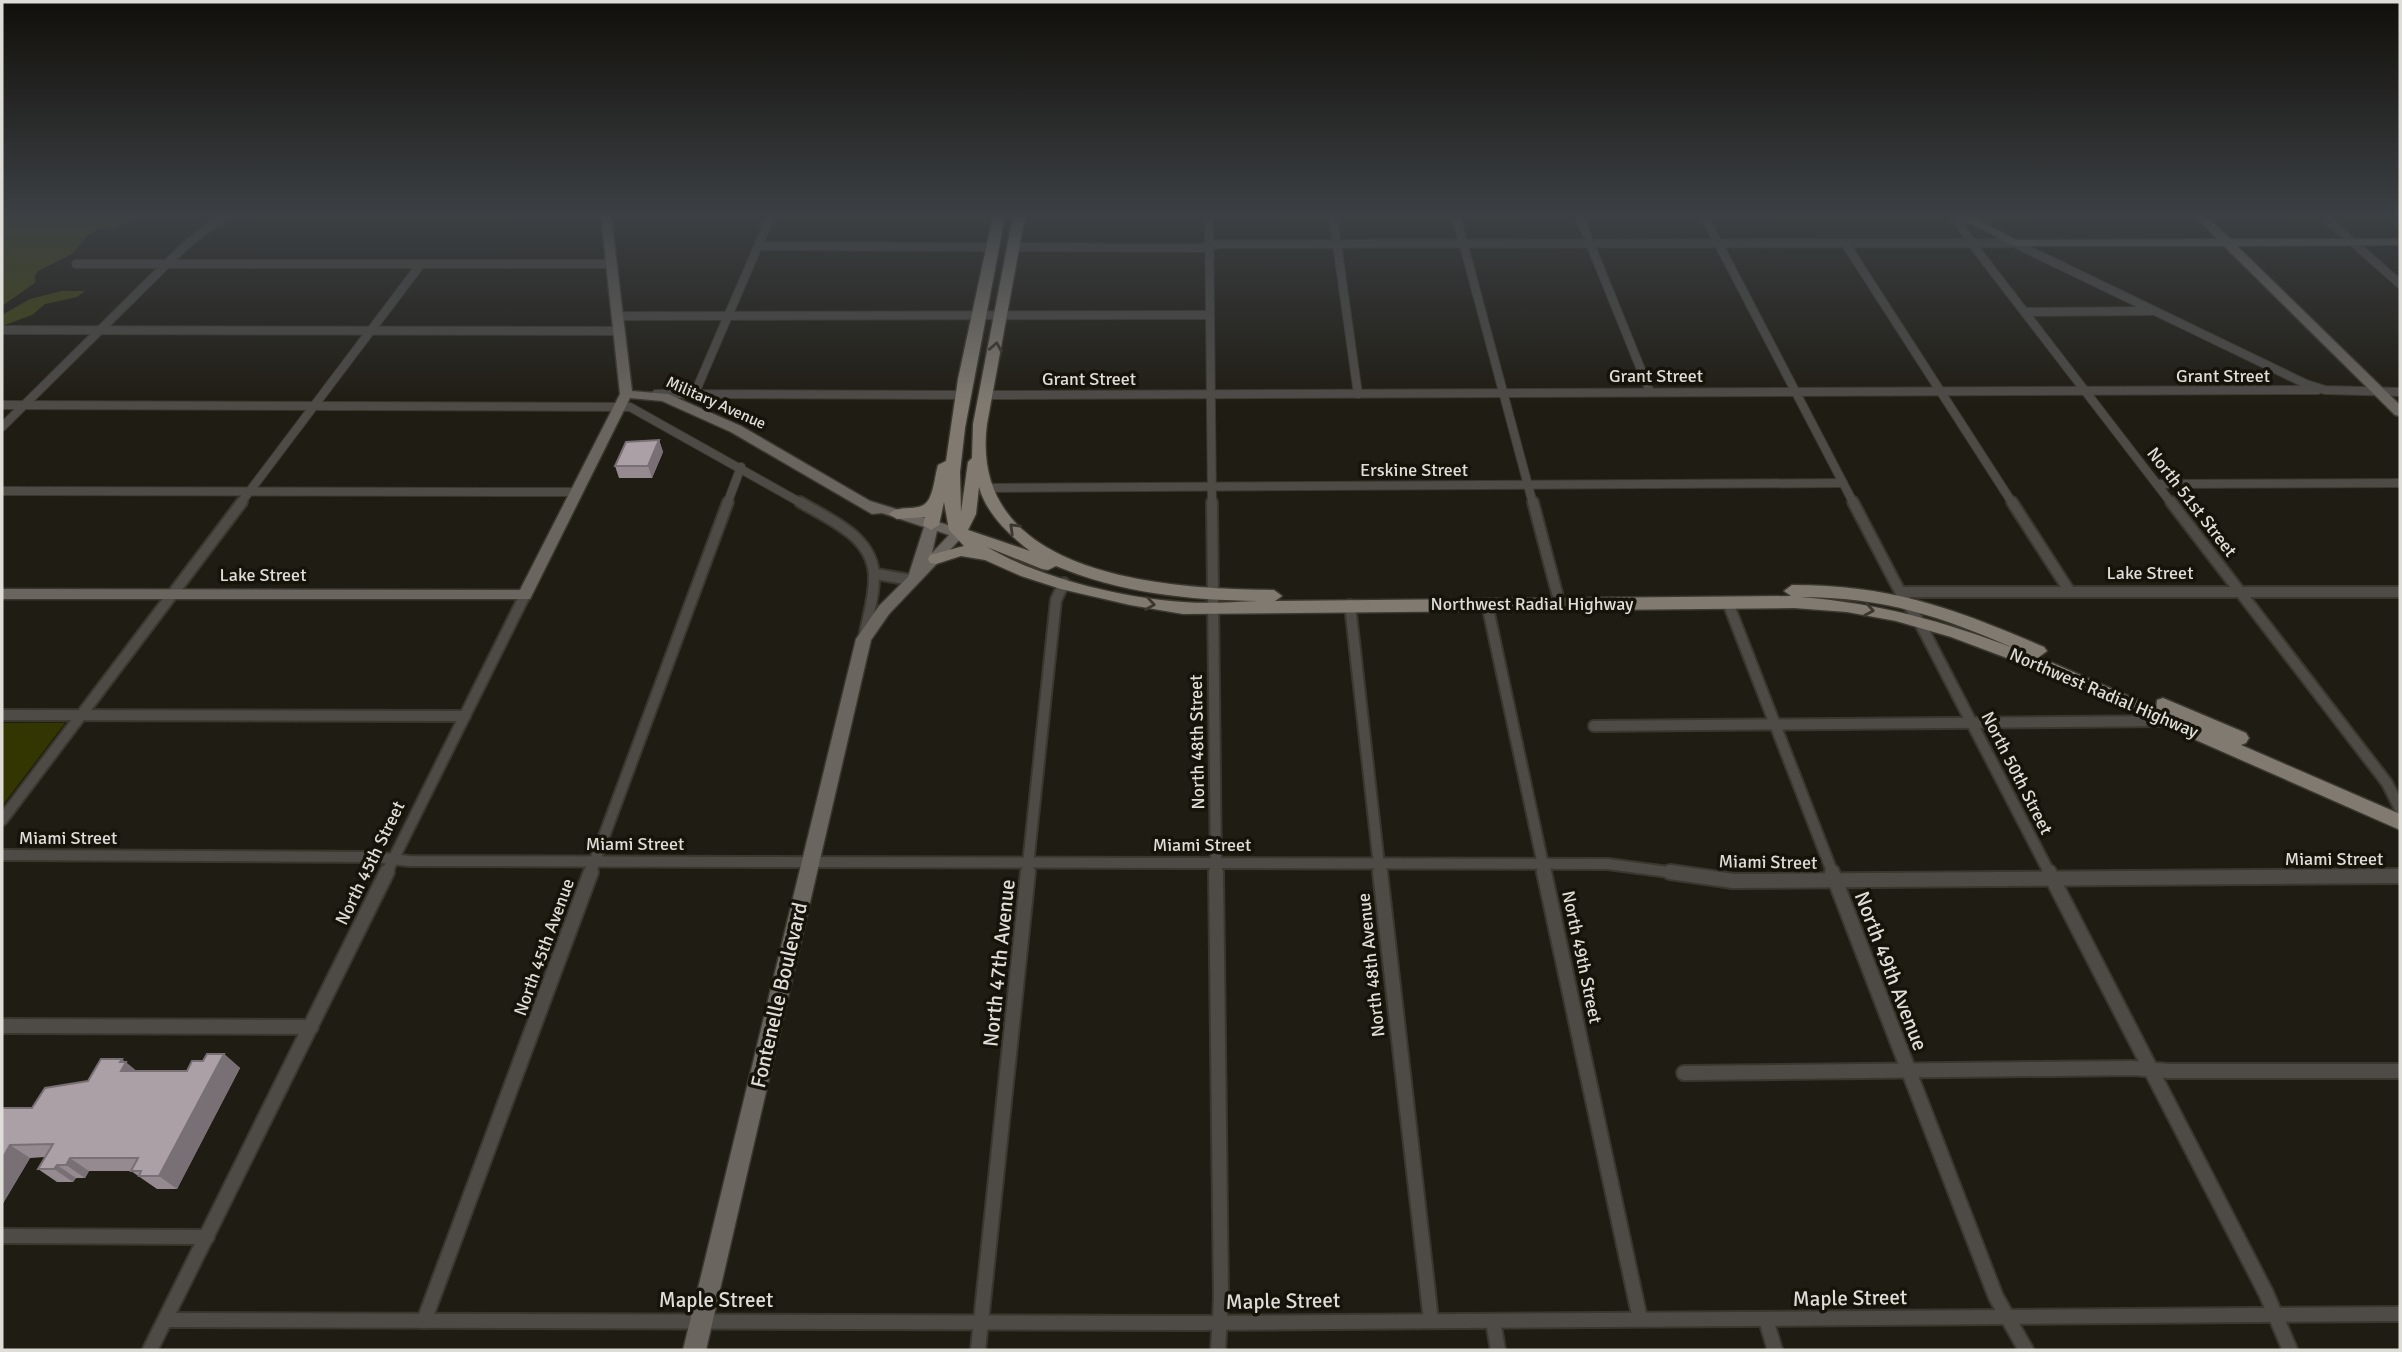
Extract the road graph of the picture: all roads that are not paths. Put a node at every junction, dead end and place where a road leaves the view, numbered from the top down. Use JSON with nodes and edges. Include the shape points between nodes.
{"nodes":[{"id":1,"x":151,"y":279,"type":"edge"},
{"id":2,"x":410,"y":279,"type":"edge"},
{"id":3,"x":613,"y":279,"type":"edge"},
{"id":4,"x":744,"y":279,"type":"edge"},
{"id":5,"x":986,"y":279,"type":"edge"},
{"id":6,"x":1008,"y":279,"type":"edge"},
{"id":7,"x":1209,"y":279,"type":"edge"},
{"id":8,"x":1342,"y":279,"type":"edge"},
{"id":9,"x":1473,"y":279,"type":"edge"},
{"id":10,"x":1605,"y":279,"type":"edge"},
{"id":11,"x":1737,"y":279,"type":"edge"},
{"id":12,"x":1868,"y":279,"type":"edge"},
{"id":13,"x":2000,"y":279,"type":"edge"},
{"id":14,"x":2089,"y":279,"type":"edge"},
{"id":15,"x":2265,"y":279,"type":"edge"},
{"id":16,"x":2155,"y":311,"type":"junction"},
{"id":17,"x":2025,"y":312,"type":"junction"},
{"id":18,"x":728,"y":315,"type":"junction"},
{"id":19,"x":979,"y":315,"type":"junction"},
{"id":20,"x":1001,"y":315,"type":"junction"},
{"id":21,"x":1210,"y":315,"type":"junction"},
{"id":22,"x":617,"y":316,"type":"junction"},
{"id":23,"x":2,"y":330,"type":"edge"},
{"id":24,"x":100,"y":330,"type":"junction"},
{"id":25,"x":371,"y":330,"type":"junction"},
{"id":26,"x":618,"y":331,"type":"junction"},
{"id":27,"x":2325,"y":390,"type":"junction"},
{"id":28,"x":2087,"y":391,"type":"junction"},
{"id":29,"x":2378,"y":391,"type":"junction"},
{"id":30,"x":1650,"y":392,"type":"junction"},
{"id":31,"x":1796,"y":392,"type":"junction"},
{"id":32,"x":1941,"y":392,"type":"junction"},
{"id":33,"x":2400,"y":392,"type":"edge"},
{"id":34,"x":1504,"y":393,"type":"junction"},
{"id":35,"x":656,"y":394,"type":"junction"},
{"id":36,"x":1358,"y":394,"type":"junction"},
{"id":37,"x":694,"y":395,"type":"junction"},
{"id":38,"x":963,"y":395,"type":"junction"},
{"id":39,"x":987,"y":395,"type":"junction"},
{"id":40,"x":1211,"y":395,"type":"junction"},
{"id":41,"x":623,"y":400,"type":"junction"},
{"id":42,"x":2,"y":405,"type":"edge"},
{"id":43,"x":24,"y":405,"type":"junction"},
{"id":44,"x":314,"y":406,"type":"junction"},
{"id":45,"x":2400,"y":412,"type":"edge"},
{"id":46,"x":2,"y":427,"type":"edge"},
{"id":47,"x":957,"y":428,"type":"junction"},
{"id":48,"x":979,"y":438,"type":"junction"},
{"id":49,"x":741,"y":467,"type":"junction"},
{"id":50,"x":1843,"y":483,"type":"junction"},
{"id":51,"x":2400,"y":483,"type":"edge"},
{"id":52,"x":2158,"y":484,"type":"junction"},
{"id":53,"x":1528,"y":485,"type":"junction"},
{"id":54,"x":985,"y":488,"type":"junction"},
{"id":55,"x":1212,"y":488,"type":"junction"},
{"id":56,"x":2,"y":491,"type":"edge"},
{"id":57,"x":249,"y":492,"type":"junction"},
{"id":58,"x":576,"y":492,"type":"junction"},
{"id":59,"x":936,"y":502,"type":"junction"},
{"id":60,"x":871,"y":505,"type":"junction"},
{"id":61,"x":897,"y":514,"type":"junction"},
{"id":62,"x":930,"y":529,"type":"junction"},
{"id":63,"x":956,"y":537,"type":"junction"},
{"id":64,"x":985,"y":554,"type":"junction"},
{"id":65,"x":936,"y":559,"type":"junction"},
{"id":66,"x":876,"y":574,"type":"junction"},
{"id":67,"x":911,"y":580,"type":"junction"},
{"id":68,"x":1064,"y":583,"type":"junction"},
{"id":69,"x":1138,"y":587,"type":"junction"},
{"id":70,"x":2070,"y":592,"type":"junction"},
{"id":71,"x":2241,"y":592,"type":"junction"},
{"id":72,"x":1557,"y":593,"type":"junction"},
{"id":73,"x":2400,"y":593,"type":"edge"},
{"id":74,"x":2,"y":594,"type":"edge"},
{"id":75,"x":172,"y":594,"type":"junction"},
{"id":76,"x":525,"y":595,"type":"junction"},
{"id":77,"x":1902,"y":597,"type":"junction"},
{"id":78,"x":1213,"y":602,"type":"junction"},
{"id":79,"x":1728,"y":603,"type":"junction"},
{"id":80,"x":1487,"y":604,"type":"junction"},
{"id":81,"x":1350,"y":605,"type":"junction"},
{"id":82,"x":1917,"y":620,"type":"junction"},
{"id":83,"x":864,"y":639,"type":"junction"},
{"id":84,"x":2,"y":715,"type":"edge"},
{"id":85,"x":80,"y":715,"type":"junction"},
{"id":86,"x":465,"y":716,"type":"junction"},
{"id":87,"x":2169,"y":721,"type":"junction"},
{"id":88,"x":1971,"y":723,"type":"junction"},
{"id":89,"x":1776,"y":725,"type":"junction"},
{"id":90,"x":1594,"y":726,"type":"dead end"},
{"id":91,"x":2400,"y":809,"type":"edge"},
{"id":92,"x":2,"y":820,"type":"edge"},
{"id":93,"x":2400,"y":822,"type":"edge"},
{"id":94,"x":2,"y":855,"type":"edge"},
{"id":95,"x":394,"y":859,"type":"junction"},
{"id":96,"x":594,"y":861,"type":"junction"},
{"id":97,"x":811,"y":862,"type":"junction"},
{"id":98,"x":1029,"y":862,"type":"junction"},
{"id":99,"x":1216,"y":862,"type":"junction"},
{"id":100,"x":1379,"y":863,"type":"junction"},
{"id":101,"x":1542,"y":864,"type":"junction"},
{"id":102,"x":2400,"y":876,"type":"edge"},
{"id":103,"x":2050,"y":877,"type":"junction"},
{"id":104,"x":1836,"y":880,"type":"junction"},
{"id":105,"x":2,"y":1026,"type":"edge"},
{"id":106,"x":311,"y":1027,"type":"junction"},
{"id":107,"x":2150,"y":1070,"type":"junction"},
{"id":108,"x":1909,"y":1071,"type":"junction"},
{"id":109,"x":2400,"y":1071,"type":"edge"},
{"id":110,"x":1684,"y":1073,"type":"dead end"},
{"id":111,"x":2,"y":1236,"type":"edge"},
{"id":112,"x":207,"y":1237,"type":"junction"},
{"id":113,"x":2400,"y":1314,"type":"edge"},
{"id":114,"x":2274,"y":1315,"type":"junction"},
{"id":115,"x":2009,"y":1317,"type":"junction"},
{"id":116,"x":1640,"y":1319,"type":"junction"},
{"id":117,"x":166,"y":1320,"type":"junction"},
{"id":118,"x":1431,"y":1320,"type":"junction"},
{"id":119,"x":1766,"y":1320,"type":"junction"},
{"id":120,"x":424,"y":1321,"type":"junction"},
{"id":121,"x":702,"y":1321,"type":"junction"},
{"id":122,"x":1493,"y":1321,"type":"junction"},
{"id":123,"x":981,"y":1322,"type":"junction"},
{"id":124,"x":1219,"y":1322,"type":"junction"},
{"id":125,"x":150,"y":1350,"type":"edge"},
{"id":126,"x":695,"y":1350,"type":"edge"},
{"id":127,"x":978,"y":1350,"type":"edge"},
{"id":128,"x":1218,"y":1350,"type":"edge"},
{"id":129,"x":1498,"y":1350,"type":"edge"},
{"id":130,"x":1775,"y":1350,"type":"edge"},
{"id":131,"x":2026,"y":1350,"type":"edge"},
{"id":132,"x":2290,"y":1350,"type":"edge"}],
"edges":[{"from":1,"to":24,"type":"street"},
{"from":2,"to":25,"type":"street"},
{"from":3,"to":22,"type":"main road"},
{"from":4,"to":18,"type":"street"},
{"from":5,"to":19,"type":"main road"},
{"from":6,"to":20,"type":"main road","name":"Northwest Radial Highway"},
{"from":7,"to":21,"type":"street","name":"North 48th Street"},
{"from":8,"to":36,"type":"street"},
{"from":9,"to":34,"type":"street"},
{"from":10,"to":30,"type":"street"},
{"from":11,"to":31,"type":"street","name":"North 50th Street"},
{"from":12,"to":32,"type":"street"},
{"from":13,"to":17,"type":"street","name":"North 51st Street"},
{"from":14,"to":16,"type":"street"},
{"from":15,"to":29,"type":"main road"},
{"from":16,"to":17,"type":"street"},
{"from":16,"to":27,"type":"street"},
{"from":17,"to":28,"type":"street","name":"North 51st Street"},
{"from":18,"to":19,"type":"street"},
{"from":18,"to":22,"type":"street"},
{"from":18,"to":37,"type":"street"},
{"from":19,"to":20,"type":"street"},
{"from":19,"to":38,"type":"main road"},
{"from":20,"to":21,"type":"street"},
{"from":39,"to":20,"type":"main road","name":"Northwest Radial Highway","one_way":true},
{"from":21,"to":40,"type":"street","name":"North 48th Street"},
{"from":22,"to":26,"type":"main road"},
{"from":23,"to":24,"type":"street"},
{"from":24,"to":25,"type":"street"},
{"from":24,"to":43,"type":"street"},
{"from":25,"to":26,"type":"street"},
{"from":25,"to":44,"type":"street"},
{"from":26,"to":41,"type":"main road"},
{"from":27,"to":28,"type":"street","name":"Grant Street"},
{"from":27,"to":29,"type":"street","name":"Grant Street"},
{"from":28,"to":32,"type":"street","name":"Grant Street"},
{"from":28,"to":52,"type":"street","name":"North 51st Street"},
{"from":29,"to":33,"type":"street","name":"Grant Street"},
{"from":29,"to":45,"type":"main road"},
{"from":30,"to":31,"type":"street","name":"Grant Street"},
{"from":30,"to":34,"type":"street","name":"Grant Street"},
{"from":31,"to":32,"type":"street","name":"Grant Street"},
{"from":31,"to":50,"type":"street","name":"North 50th Street"},
{"from":32,"to":70,"type":"street"},
{"from":34,"to":36,"type":"street","name":"Grant Street"},
{"from":34,"to":53,"type":"street"},
{"from":35,"to":37,"type":"street"},
{"from":35,"to":41,"type":"main road","name":"Military Avenue"},
{"from":35,"to":60,"type":"main road","name":"Military Avenue","via":[[756,439]]},
{"from":36,"to":40,"type":"street","name":"Grant Street"},
{"from":37,"to":38,"type":"street"},
{"from":38,"to":47,"type":"main road"},
{"from":39,"to":40,"type":"street","name":"Grant Street"},
{"from":39,"to":48,"type":"main road","name":"Northwest Radial Highway"},
{"from":40,"to":55,"type":"street","name":"North 48th Street"},
{"from":41,"to":44,"type":"street"},
{"from":41,"to":49,"type":"street"},
{"from":41,"to":58,"type":"main road","name":"North 45th Street"},
{"from":42,"to":43,"type":"street"},
{"from":43,"to":44,"type":"street"},
{"from":43,"to":46,"type":"street"},
{"from":44,"to":57,"type":"street"},
{"from":47,"to":59,"type":"main road"},
{"from":47,"to":63,"type":"main road","via":[[951,512]]},
{"from":48,"to":54,"type":"main road","name":"Northwest Radial Highway"},
{"from":48,"to":63,"type":"main road","via":[[968,514]]},
{"from":49,"to":66,"type":"street","via":[[852,533],[870,553]]},
{"from":49,"to":96,"type":"street","name":"North 45th Avenue"},
{"from":50,"to":53,"type":"street","name":"Erskine Street"},
{"from":50,"to":77,"type":"street","name":"North 50th Street"},
{"from":51,"to":52,"type":"street"},
{"from":52,"to":71,"type":"street","name":"North 51st Street"},
{"from":53,"to":55,"type":"street","name":"Erskine Street"},
{"from":53,"to":72,"type":"street"},
{"from":54,"to":55,"type":"street","name":"Erskine Street"},
{"from":69,"to":54,"type":"main road","name":"Northwest Radial Highway","one_way":true,"via":[[1087,573],[1047,554],[1008,523]]},
{"from":55,"to":78,"type":"street","name":"North 48th Street"},
{"from":56,"to":57,"type":"street"},
{"from":57,"to":58,"type":"street"},
{"from":57,"to":75,"type":"street"},
{"from":58,"to":76,"type":"main road","name":"North 45th Street"},
{"from":59,"to":61,"type":"main road","via":[[924,512]]},
{"from":59,"to":62,"type":"main road"},
{"from":60,"to":61,"type":"main road","name":"Military Avenue"},
{"from":60,"to":62,"type":"main road","name":"Military Avenue","via":[[895,522]]},
{"from":61,"to":62,"type":"main road","name":"Military Avenue"},
{"from":62,"to":63,"type":"main road","name":"Military Avenue"},
{"from":62,"to":67,"type":"main road"},
{"from":63,"to":64,"type":"main road","name":"Northwest Radial Highway"},
{"from":63,"to":65,"type":"main road"},
{"from":63,"to":69,"type":"main road","via":[[1017,551],[1091,582]]},
{"from":64,"to":65,"type":"main road","via":[[960,551]]},
{"from":64,"to":68,"type":"main road","name":"Northwest Radial Highway"},
{"from":65,"to":67,"type":"main road"},
{"from":66,"to":67,"type":"street"},
{"from":66,"to":83,"type":"street","name":"Fontenelle Boulevard"},
{"from":67,"to":83,"type":"main road","name":"Fontenelle Boulevard"},
{"from":68,"to":78,"type":"main road","name":"Northwest Radial Highway","one_way":true,"via":[[1139,602]]},
{"from":68,"to":98,"type":"street","name":"North 47th Avenue","via":[[1056,600]]},
{"from":69,"to":78,"type":"main road","name":"Northwest Radial Highway"},
{"from":70,"to":71,"type":"street","name":"Lake Street"},
{"from":70,"to":77,"type":"street","name":"Lake Street"},
{"from":71,"to":73,"type":"street","name":"Lake Street"},
{"from":71,"to":91,"type":"street","name":"North 51st Street","via":[[2387,783]]},
{"from":72,"to":77,"type":"main road","name":"Northwest Radial Highway","via":[[1827,591]]},
{"from":72,"to":78,"type":"main road","name":"Northwest Radial Highway"},
{"from":74,"to":75,"type":"main road","name":"Lake Street"},
{"from":75,"to":76,"type":"main road","name":"Lake Street"},
{"from":75,"to":85,"type":"street"},
{"from":76,"to":86,"type":"street","name":"North 45th Street"},
{"from":77,"to":82,"type":"street","name":"North 50th Street"},
{"from":77,"to":91,"type":"main road","name":"Northwest Radial Highway"},
{"from":78,"to":81,"type":"main road","name":"Northwest Radial Highway"},
{"from":78,"to":99,"type":"street","name":"North 48th Street"},
{"from":79,"to":80,"type":"main road","name":"Northwest Radial Highway"},
{"from":79,"to":82,"type":"main road","name":"Northwest Radial Highway","one_way":true,"via":[[1825,604]]},
{"from":79,"to":89,"type":"street","name":"North 49th Avenue"},
{"from":80,"to":81,"type":"main road","name":"Northwest Radial Highway"},
{"from":80,"to":101,"type":"street","name":"North 49th Street"},
{"from":81,"to":100,"type":"street","name":"North 48th Avenue"},
{"from":82,"to":87,"type":"main road","name":"Northwest Radial Highway","via":[[2009,652]]},
{"from":82,"to":88,"type":"street","name":"North 50th Street"},
{"from":83,"to":97,"type":"main road","name":"Fontenelle Boulevard"},
{"from":84,"to":85,"type":"street"},
{"from":85,"to":86,"type":"street"},
{"from":85,"to":92,"type":"street"},
{"from":86,"to":95,"type":"street","name":"North 45th Street"},
{"from":87,"to":88,"type":"street"},
{"from":87,"to":93,"type":"main road","name":"Northwest Radial Highway"},
{"from":88,"to":89,"type":"street"},
{"from":88,"to":103,"type":"street","name":"North 50th Street"},
{"from":89,"to":90,"type":"street"},
{"from":89,"to":104,"type":"street","name":"North 49th Avenue"},
{"from":94,"to":95,"type":"street","name":"Miami Street"},
{"from":95,"to":96,"type":"street","name":"Miami Street"},
{"from":95,"to":106,"type":"street","name":"North 45th Street"},
{"from":96,"to":97,"type":"street","name":"Miami Street"},
{"from":96,"to":120,"type":"street","name":"North 45th Avenue"},
{"from":97,"to":98,"type":"street","name":"Miami Street"},
{"from":97,"to":121,"type":"main road","name":"Fontenelle Boulevard"},
{"from":98,"to":99,"type":"street","name":"Miami Street"},
{"from":98,"to":123,"type":"street","name":"North 47th Avenue"},
{"from":99,"to":100,"type":"street","name":"Miami Street"},
{"from":99,"to":124,"type":"street","name":"North 48th Street"},
{"from":100,"to":101,"type":"street","name":"Miami Street"},
{"from":100,"to":118,"type":"street","name":"North 48th Avenue"},
{"from":101,"to":104,"type":"street","name":"Miami Street","via":[[1629,865],[1733,881]]},
{"from":101,"to":116,"type":"street","name":"North 49th Street"},
{"from":102,"to":103,"type":"street","name":"Miami Street"},
{"from":103,"to":104,"type":"street","name":"Miami Street"},
{"from":103,"to":107,"type":"street","name":"North 50th Street"},
{"from":104,"to":108,"type":"street","name":"North 49th Avenue"},
{"from":105,"to":106,"type":"street"},
{"from":106,"to":112,"type":"street","name":"North 45th Street"},
{"from":107,"to":108,"type":"street"},
{"from":107,"to":109,"type":"street"},
{"from":107,"to":114,"type":"street","name":"North 50th Street"},
{"from":108,"to":110,"type":"street"},
{"from":108,"to":115,"type":"street","name":"North 49th Avenue","via":[[1996,1297]]},
{"from":111,"to":112,"type":"street"},
{"from":112,"to":117,"type":"street","name":"North 45th Street"},
{"from":113,"to":114,"type":"street","name":"Maple Street"},
{"from":114,"to":115,"type":"street","name":"Maple Street"},
{"from":114,"to":132,"type":"street","name":"North 50th Street"},
{"from":115,"to":119,"type":"street","name":"Maple Street"},
{"from":115,"to":131,"type":"street","name":"North 49th Avenue"},
{"from":116,"to":119,"type":"street","name":"Maple Street"},
{"from":116,"to":122,"type":"street","name":"Maple Street"},
{"from":117,"to":120,"type":"street","name":"Maple Street"},
{"from":117,"to":125,"type":"street","name":"North 45th Street"},
{"from":118,"to":122,"type":"street","name":"Maple Street"},
{"from":118,"to":124,"type":"street","name":"Maple Street"},
{"from":119,"to":130,"type":"street"},
{"from":120,"to":121,"type":"street","name":"Maple Street"},
{"from":121,"to":123,"type":"street","name":"Maple Street"},
{"from":121,"to":126,"type":"main road","name":"Fontenelle Boulevard"},
{"from":122,"to":129,"type":"street"},
{"from":123,"to":124,"type":"street","name":"Maple Street"},
{"from":123,"to":127,"type":"street","name":"North 47th Avenue"},
{"from":124,"to":128,"type":"street","name":"North 48th Street"}]}
